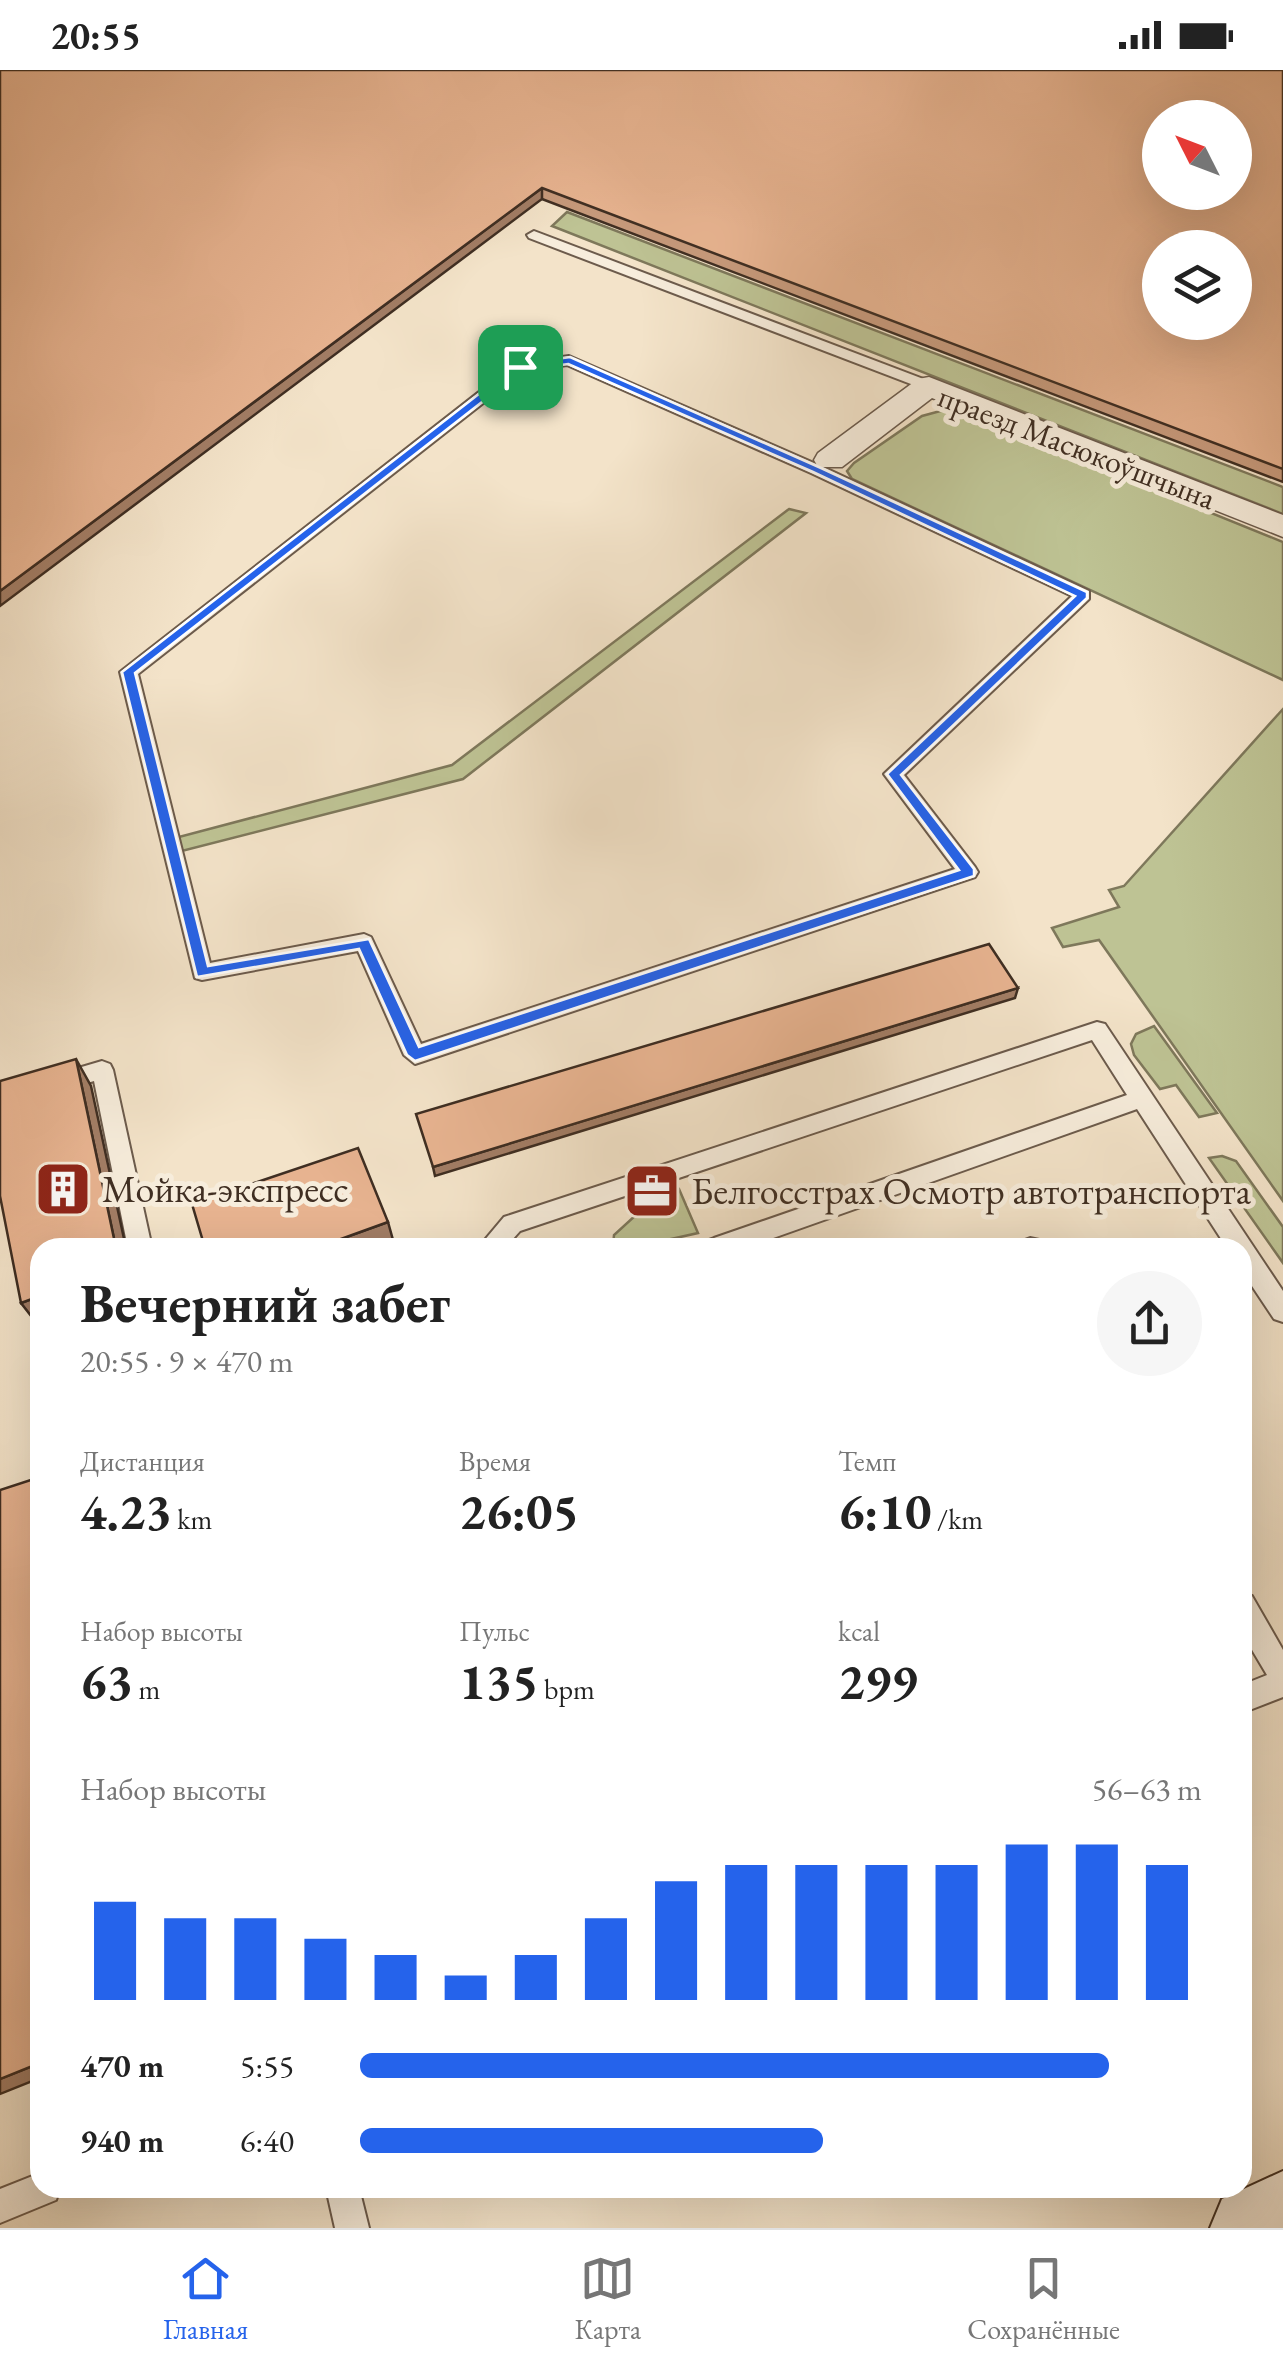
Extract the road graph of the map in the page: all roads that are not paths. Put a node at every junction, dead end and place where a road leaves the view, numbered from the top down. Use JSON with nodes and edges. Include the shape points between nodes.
{"nodes":[{"id":1,"x":534,"y":235,"type":"dead end"},
{"id":2,"x":929,"y":386,"type":"junction"},
{"id":3,"x":823,"y":465,"type":"junction"},
{"id":4,"x":1283,"y":528,"type":"edge"},
{"id":5,"x":1141,"y":1099,"type":"junction"},
{"id":6,"x":0,"y":1100,"type":"edge"},
{"id":7,"x":138,"y":1238,"type":"edge"},
{"id":8,"x":499,"y":1238,"type":"edge"},
{"id":9,"x":743,"y":1238,"type":"edge"},
{"id":10,"x":1233,"y":1238,"type":"edge"},
{"id":11,"x":1252,"y":1266,"type":"edge"},
{"id":12,"x":1283,"y":1311,"type":"edge"},
{"id":13,"x":1252,"y":1624,"type":"edge"},
{"id":14,"x":1283,"y":1680,"type":"edge"},
{"id":15,"x":1252,"y":1695,"type":"edge"},
{"id":16,"x":30,"y":2194,"type":"edge"},
{"id":17,"x":345,"y":2198,"type":"edge"},
{"id":18,"x":0,"y":2206,"type":"edge"},
{"id":19,"x":1283,"y":2212,"type":"edge"},
{"id":20,"x":352,"y":2228,"type":"edge"},
{"id":21,"x":1251,"y":2228,"type":"edge"}],
"edges":[{"from":1,"to":2,"type":"lane"},
{"from":2,"to":3,"type":"street","name":"праезд Масюкоўшчына"},
{"from":2,"to":4,"type":"street","name":"праезд Масюкоўшчына"},
{"from":3,"to":3,"type":"lane","via":[[570,360],[520,367],[129,672],[202,972],[364,942],[415,1055],[968,872],[894,774],[1083,595]]},
{"from":5,"to":8,"type":"lane","via":[[1097,1030],[512,1224]]},
{"from":5,"to":9,"type":"lane"},
{"from":5,"to":10,"type":"lane"},
{"from":6,"to":7,"type":"lane","via":[[102,1070]]},
{"from":11,"to":12,"type":"lane"},
{"from":13,"to":14,"type":"lane"},
{"from":14,"to":15,"type":"lane"},
{"from":16,"to":18,"type":"lane"},
{"from":17,"to":20,"type":"lane"},
{"from":19,"to":21,"type":"main road"}]}
